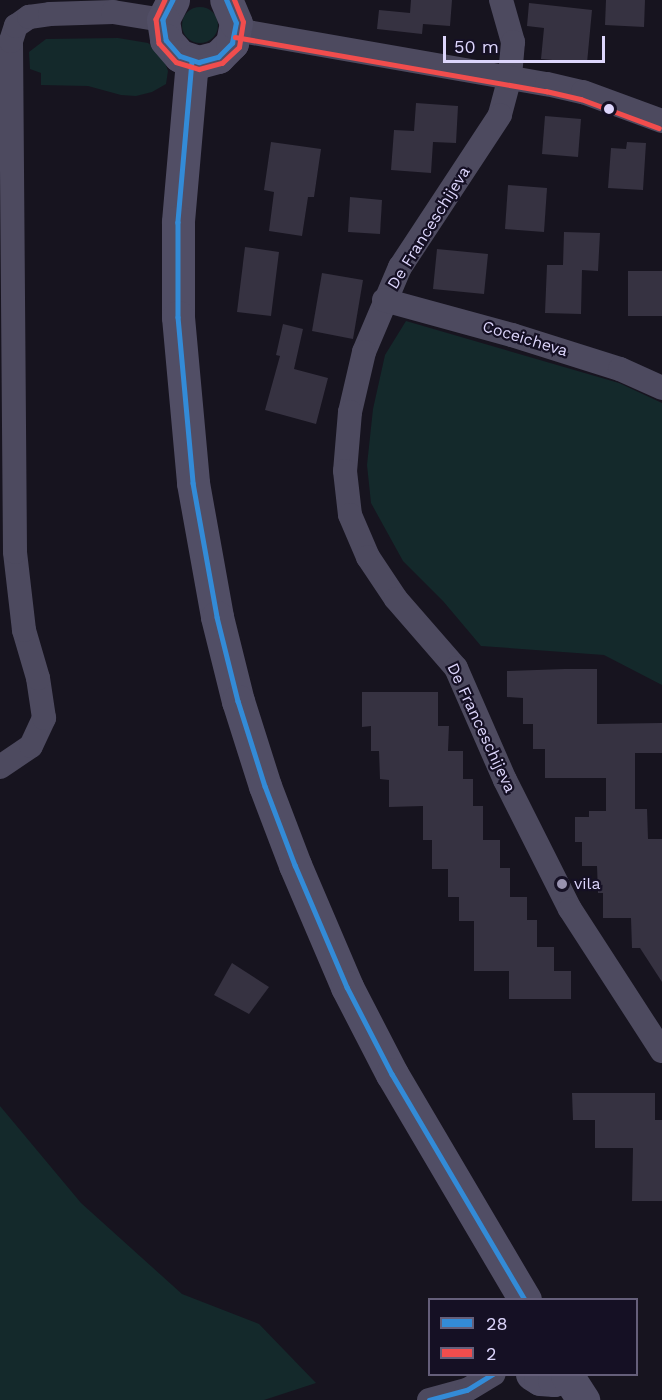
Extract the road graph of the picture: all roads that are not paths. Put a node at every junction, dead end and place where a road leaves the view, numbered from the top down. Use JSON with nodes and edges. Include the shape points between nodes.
{"nodes":[{"id":1,"x":501,"y":0,"type":"edge"},
{"id":2,"x":168,"y":10,"type":"edge"},
{"id":3,"x":231,"y":15,"type":"edge"},
{"id":4,"x":192,"y":61,"type":"junction"},
{"id":5,"x":510,"y":77,"type":"junction"},
{"id":6,"x":662,"y":121,"type":"edge"},
{"id":7,"x":384,"y":300,"type":"junction"},
{"id":8,"x":662,"y":388,"type":"edge"},
{"id":9,"x":0,"y":767,"type":"edge"},
{"id":10,"x":662,"y":1051,"type":"edge"},
{"id":11,"x":524,"y":1298,"type":"edge"},
{"id":12,"x":491,"y":1376,"type":"edge"},
{"id":13,"x":536,"y":1376,"type":"edge"},
{"id":14,"x":565,"y":1376,"type":"edge"},
{"id":15,"x":569,"y":1376,"type":"edge"},
{"id":16,"x":429,"y":1400,"type":"edge"},
{"id":17,"x":583,"y":1400,"type":"edge"}],
"edges":[{"from":1,"to":5,"type":"street","name":"De Franceschijeva","via":[[513,42]]},
{"from":2,"to":4,"type":"main road","via":[[164,34],[180,56]]},
{"from":2,"to":9,"type":"street","via":[[29,17],[16,26],[11,41],[15,552],[24,630],[38,678],[44,718],[31,746]]},
{"from":3,"to":4,"type":"main road","via":[[232,43],[224,53],[206,62]]},
{"from":3,"to":5,"type":"street"},
{"from":4,"to":11,"type":"main road","via":[[178,222],[180,339],[190,460],[203,546],[238,701],[295,865],[347,987],[392,1074]]},
{"from":5,"to":6,"type":"street","via":[[583,92]]},
{"from":5,"to":7,"type":"street","name":"De Franceschijeva","via":[[500,116],[400,267]]},
{"from":7,"to":8,"type":"street","name":"Coceicheva","via":[[611,366]]},
{"from":7,"to":10,"type":"street","name":"De Franceschijeva","via":[[364,352],[350,412],[345,471],[350,515],[368,557],[396,599],[456,668],[505,780],[570,909]]},
{"from":12,"to":16,"type":"street","via":[[467,1390]]},
{"from":13,"to":14,"type":"main road","via":[[554,1380]]},
{"from":15,"to":17,"type":"main road"}]}
